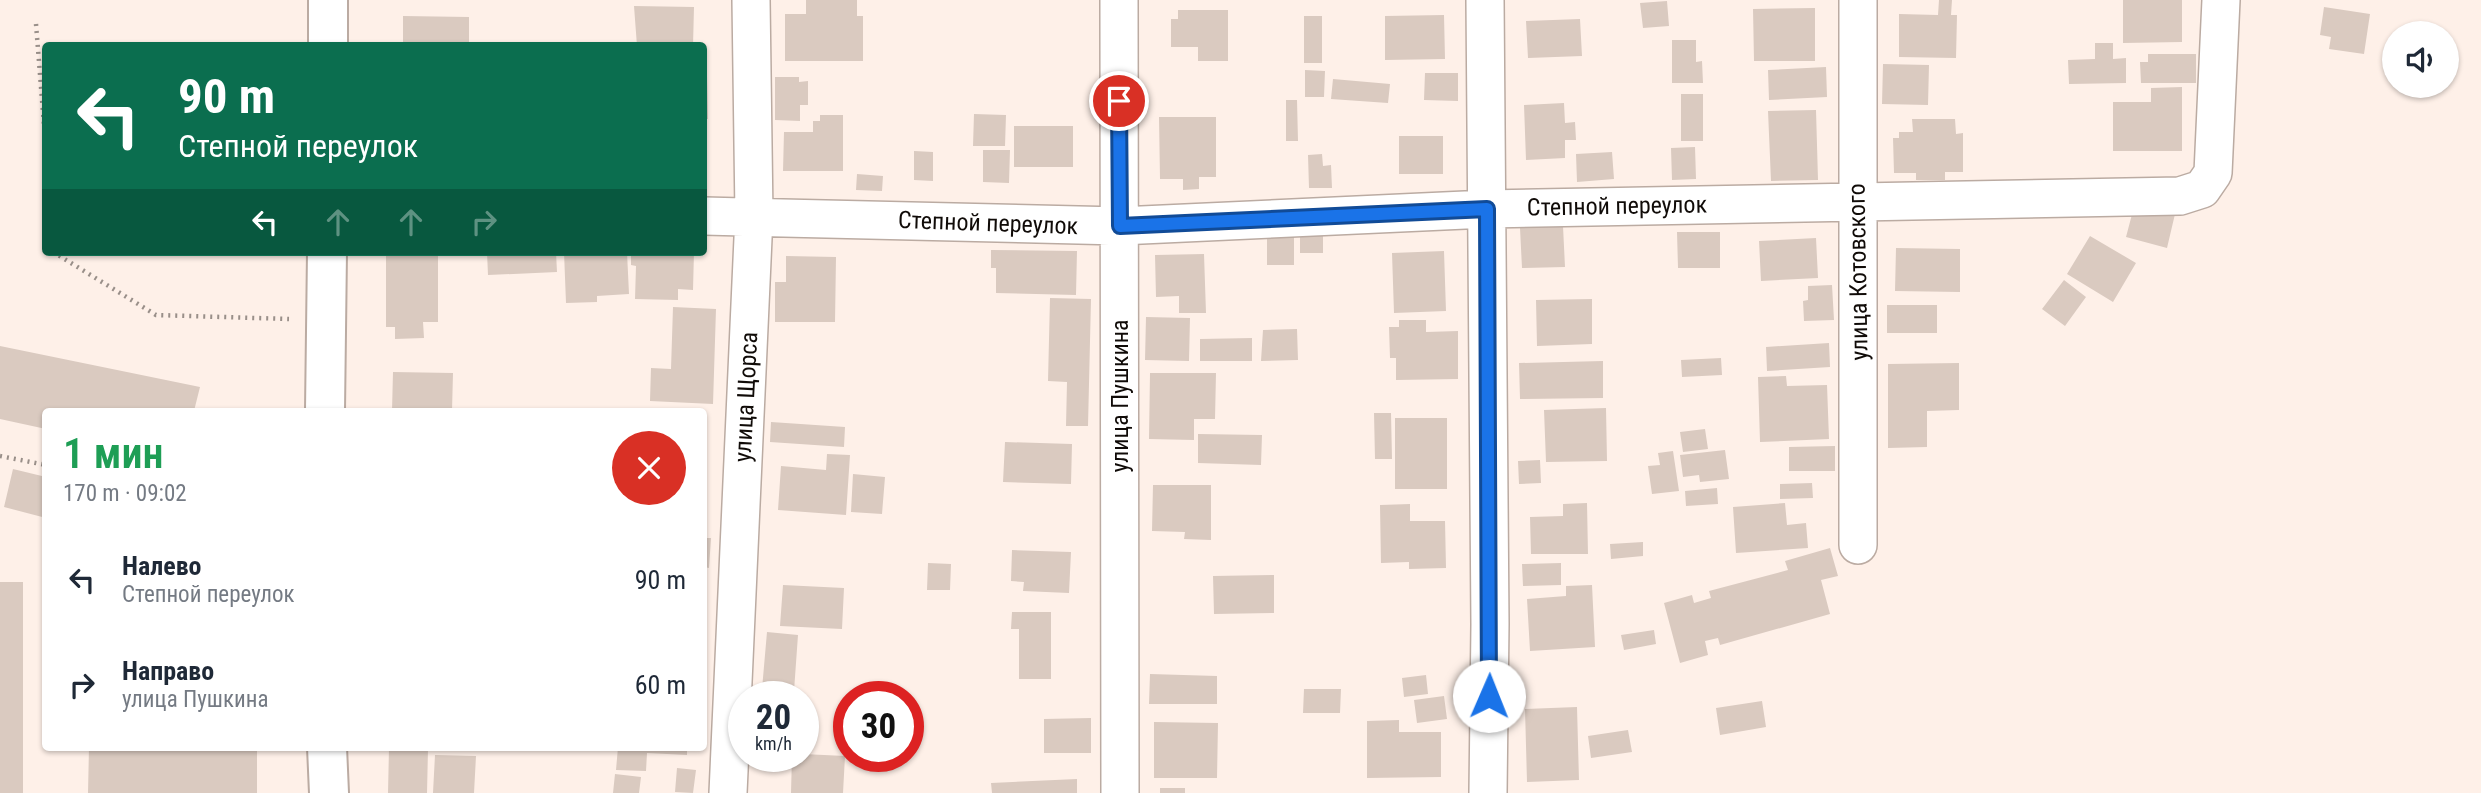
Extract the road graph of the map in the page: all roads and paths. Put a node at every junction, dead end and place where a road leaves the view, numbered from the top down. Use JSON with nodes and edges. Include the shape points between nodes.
{"nodes":[{"id":1,"x":328,"y":0,"type":"edge"},
{"id":2,"x":751,"y":0,"type":"edge"},
{"id":3,"x":1119,"y":0,"type":"edge"},
{"id":4,"x":1485,"y":0,"type":"edge"},
{"id":5,"x":1858,"y":0,"type":"edge"},
{"id":6,"x":2221,"y":0,"type":"edge"},
{"id":7,"x":36,"y":24,"type":"dead end"},
{"id":8,"x":328,"y":42,"type":"edge"},
{"id":9,"x":42,"y":100,"type":"edge"},
{"id":10,"x":1857,"y":202,"type":"junction"},
{"id":11,"x":1487,"y":209,"type":"junction"},
{"id":12,"x":707,"y":216,"type":"edge"},
{"id":13,"x":754,"y":216,"type":"junction"},
{"id":14,"x":1120,"y":226,"type":"junction"},
{"id":15,"x":60,"y":256,"type":"edge"},
{"id":16,"x":327,"y":256,"type":"edge"},
{"id":17,"x":325,"y":320,"type":"junction"},
{"id":18,"x":325,"y":408,"type":"edge"},
{"id":19,"x":0,"y":456,"type":"edge"},
{"id":20,"x":42,"y":464,"type":"edge"},
{"id":21,"x":1858,"y":545,"type":"dead end"},
{"id":22,"x":327,"y":751,"type":"edge"},
{"id":23,"x":330,"y":793,"type":"edge"},
{"id":24,"x":728,"y":793,"type":"edge"},
{"id":25,"x":1120,"y":793,"type":"edge"},
{"id":26,"x":1488,"y":793,"type":"edge"}],
"edges":[{"from":1,"to":8,"type":"street"},
{"from":2,"to":13,"type":"street","name":"улица Щорса"},
{"from":3,"to":14,"type":"street","name":"улица Пушкина"},
{"from":4,"to":11,"type":"street"},
{"from":5,"to":10,"type":"street","name":"улица Котовского"},
{"from":6,"to":10,"type":"street","name":"Степной переулок","via":[[2213,173],[2195,192]]},
{"from":7,"to":9,"type":"path"},
{"from":10,"to":11,"type":"street","name":"Степной переулок"},
{"from":10,"to":21,"type":"street","name":"улица Котовского"},
{"from":11,"to":14,"type":"street","name":"Степной переулок"},
{"from":11,"to":26,"type":"street"},
{"from":12,"to":13,"type":"street","name":"Степной переулок"},
{"from":13,"to":14,"type":"street","name":"Степной переулок"},
{"from":13,"to":24,"type":"street","name":"улица Щорса"},
{"from":14,"to":25,"type":"street","name":"улица Пушкина"},
{"from":15,"to":17,"type":"path","via":[[156,315]]},
{"from":16,"to":17,"type":"street"},
{"from":17,"to":18,"type":"street"},
{"from":19,"to":20,"type":"path"},
{"from":22,"to":23,"type":"street"}]}
